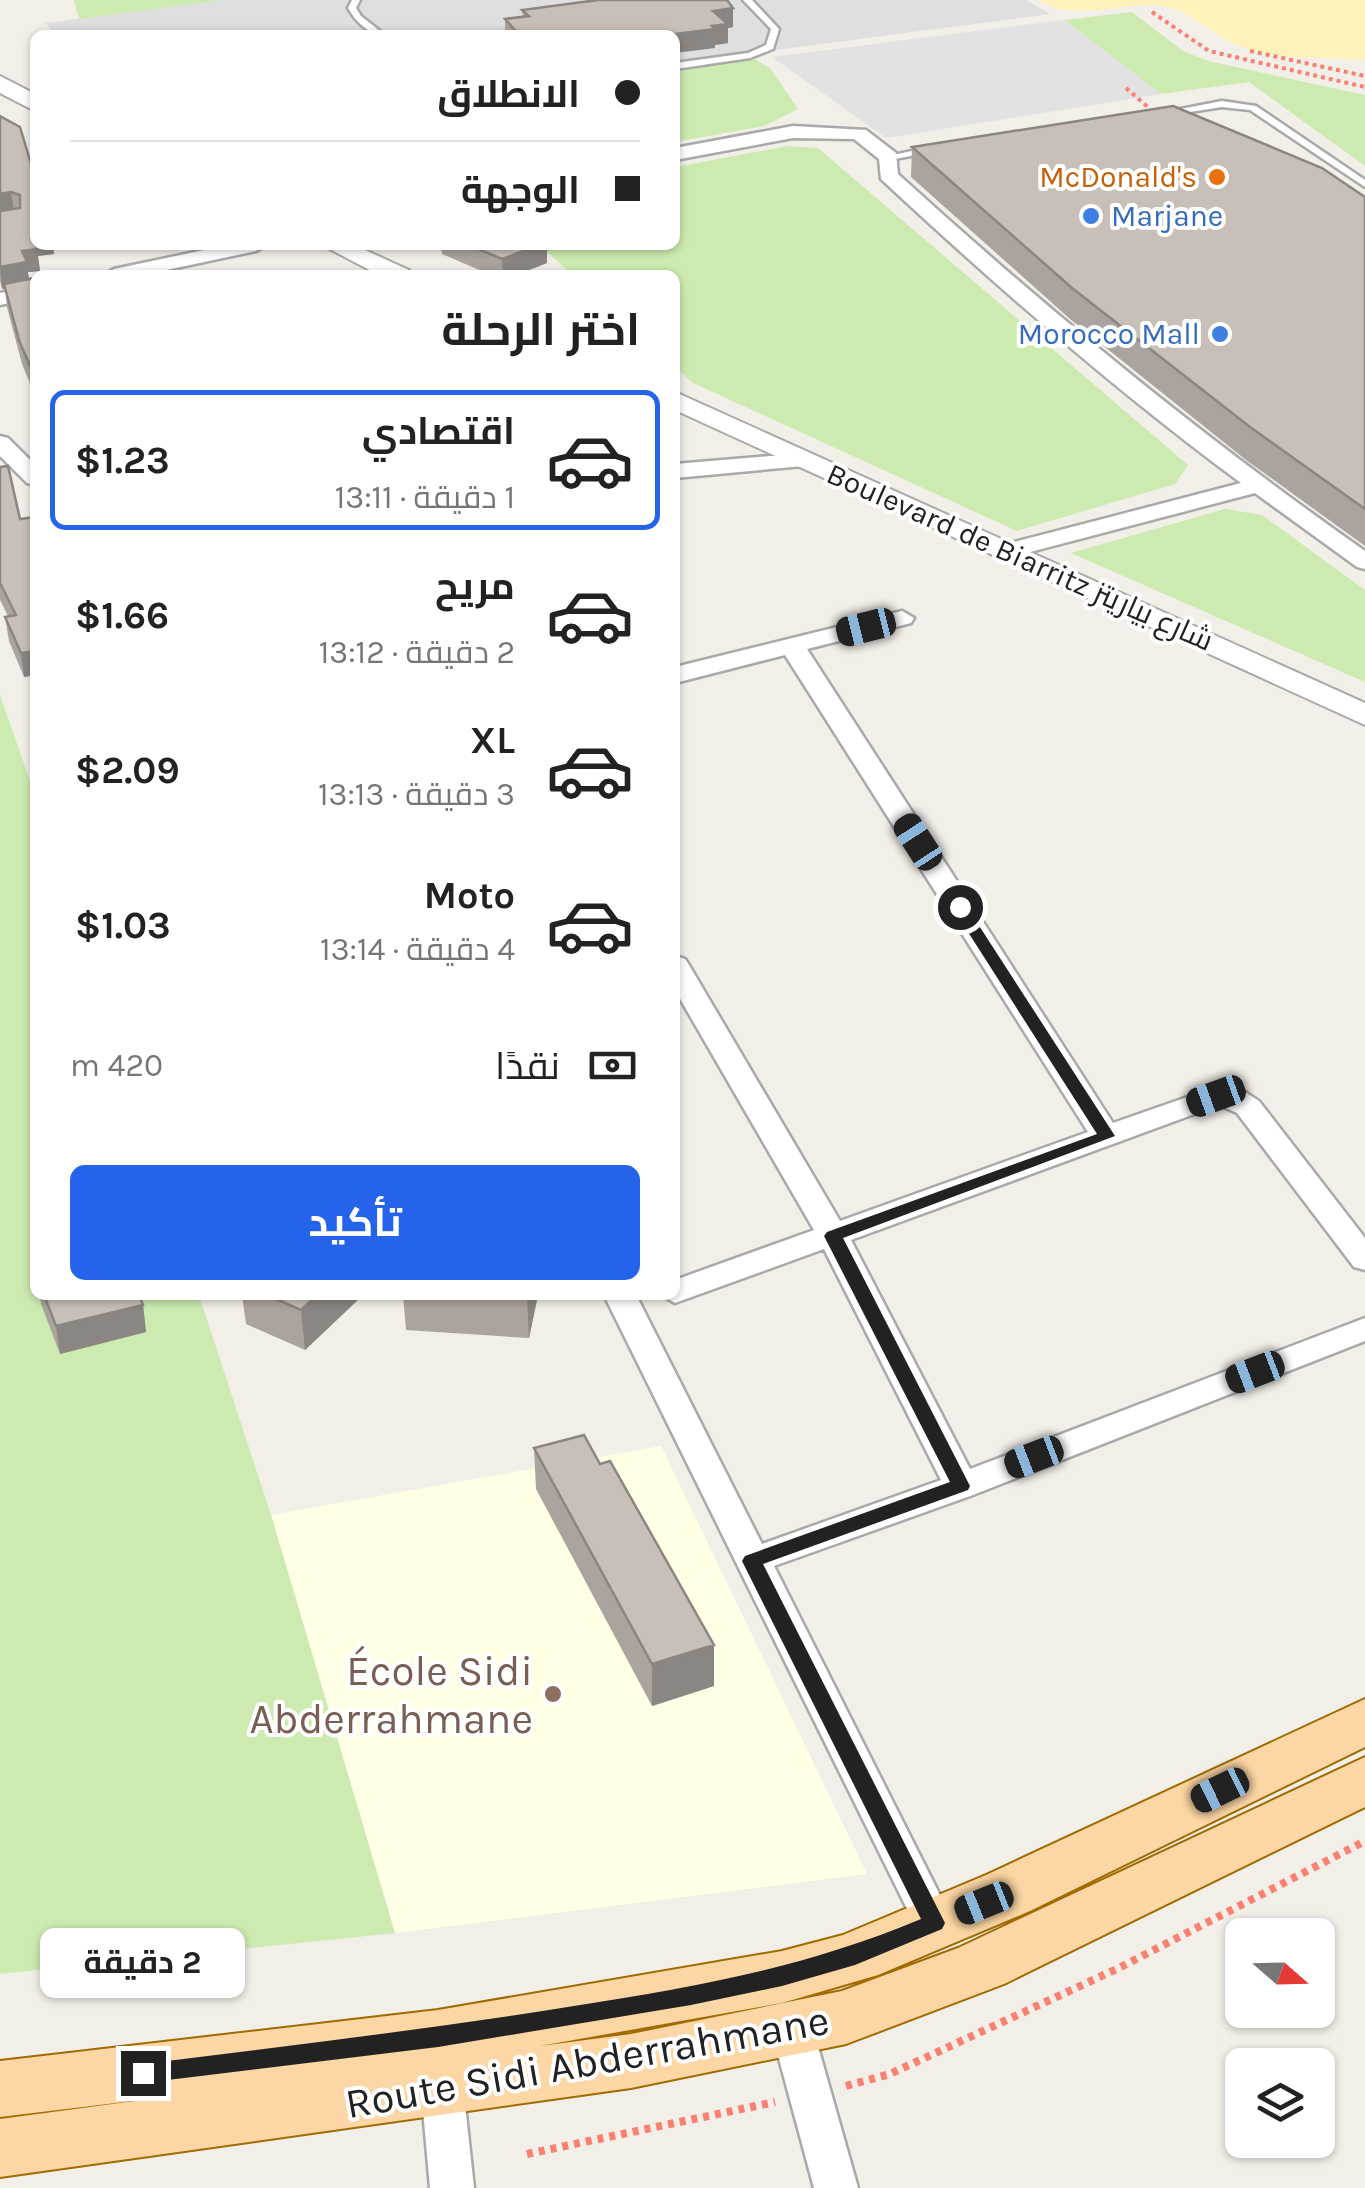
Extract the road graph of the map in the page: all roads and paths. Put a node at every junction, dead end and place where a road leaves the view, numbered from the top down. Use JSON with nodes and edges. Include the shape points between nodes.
{"nodes":[{"id":1,"x":356,"y":0,"type":"edge"},
{"id":2,"x":748,"y":0,"type":"edge"},
{"id":3,"x":1152,"y":12,"type":"dead end"},
{"id":4,"x":374,"y":30,"type":"edge"},
{"id":5,"x":1250,"y":51,"type":"dead end"},
{"id":6,"x":680,"y":65,"type":"edge"},
{"id":7,"x":1365,"y":76,"type":"edge"},
{"id":8,"x":0,"y":83,"type":"edge"},
{"id":9,"x":1365,"y":87,"type":"edge"},
{"id":10,"x":1126,"y":88,"type":"dead end"},
{"id":11,"x":30,"y":101,"type":"edge"},
{"id":12,"x":1156,"y":114,"type":"joint"},
{"id":13,"x":946,"y":148,"type":"edge"},
{"id":14,"x":680,"y":153,"type":"edge"},
{"id":15,"x":890,"y":157,"type":"junction"},
{"id":16,"x":1365,"y":184,"type":"edge"},
{"id":17,"x":232,"y":250,"type":"edge"},
{"id":18,"x":345,"y":250,"type":"edge"},
{"id":19,"x":138,"y":270,"type":"edge"},
{"id":20,"x":389,"y":270,"type":"edge"},
{"id":21,"x":30,"y":293,"type":"edge"},
{"id":22,"x":0,"y":299,"type":"edge"},
{"id":23,"x":680,"y":402,"type":"edge"},
{"id":24,"x":0,"y":443,"type":"edge"},
{"id":25,"x":806,"y":460,"type":"junction"},
{"id":26,"x":680,"y":470,"type":"edge"},
{"id":27,"x":30,"y":473,"type":"edge"},
{"id":28,"x":1256,"y":486,"type":"junction"},
{"id":29,"x":1007,"y":551,"type":"junction"},
{"id":30,"x":1365,"y":562,"type":"edge"},
{"id":31,"x":902,"y":618,"type":"dead end"},
{"id":32,"x":792,"y":646,"type":"junction"},
{"id":33,"x":680,"y":674,"type":"edge"},
{"id":34,"x":1365,"y":715,"type":"edge"},
{"id":35,"x":680,"y":974,"type":"edge"},
{"id":36,"x":1106,"y":1136,"type":"junction"},
{"id":37,"x":833,"y":1236,"type":"junction"},
{"id":38,"x":1365,"y":1260,"type":"edge"},
{"id":39,"x":680,"y":1290,"type":"edge"},
{"id":40,"x":623,"y":1302,"type":"edge"},
{"id":41,"x":1365,"y":1329,"type":"edge"},
{"id":42,"x":961,"y":1486,"type":"junction"},
{"id":43,"x":752,"y":1561,"type":"junction"},
{"id":44,"x":1365,"y":1721,"type":"edge"},
{"id":45,"x":1365,"y":1780,"type":"edge"},
{"id":46,"x":934,"y":1923,"type":"junction"},
{"id":47,"x":792,"y":2029,"type":"junction"},
{"id":48,"x":440,"y":2063,"type":"junction"},
{"id":49,"x":0,"y":2089,"type":"edge"},
{"id":50,"x":0,"y":2148,"type":"edge"},
{"id":51,"x":452,"y":2188,"type":"edge"},
{"id":52,"x":836,"y":2188,"type":"edge"}],
"edges":[{"from":1,"to":4,"type":"lane","via":[[358,18]]},
{"from":2,"to":6,"type":"lane","via":[[775,30],[770,48]]},
{"from":3,"to":9,"type":"path","via":[[1209,51]]},
{"from":5,"to":7,"type":"path"},
{"from":8,"to":11,"type":"street"},
{"from":10,"to":12,"type":"path"},
{"from":12,"to":16,"type":"lane","via":[[1222,104],[1253,108]]},
{"from":13,"to":15,"type":"lane"},
{"from":14,"to":15,"type":"street","via":[[792,132],[860,134]]},
{"from":15,"to":28,"type":"street","via":[[888,175],[997,277]]},
{"from":17,"to":19,"type":"street"},
{"from":18,"to":20,"type":"street"},
{"from":21,"to":22,"type":"street"},
{"from":23,"to":25,"type":"street","name":"Boulevard de Biarritz شارع بياريتز"},
{"from":24,"to":27,"type":"street"},
{"from":25,"to":26,"type":"street"},
{"from":25,"to":29,"type":"street","name":"Boulevard de Biarritz شارع بياريتز"},
{"from":28,"to":29,"type":"street"},
{"from":28,"to":30,"type":"street"},
{"from":29,"to":34,"type":"street","name":"Boulevard de Biarritz شارع بياريتز"},
{"from":31,"to":32,"type":"street"},
{"from":32,"to":33,"type":"street"},
{"from":32,"to":36,"type":"street"},
{"from":35,"to":37,"type":"street"},
{"from":36,"to":37,"type":"street"},
{"from":36,"to":38,"type":"street","via":[[1216,1096],[1240,1100]]},
{"from":37,"to":39,"type":"street"},
{"from":37,"to":42,"type":"street"},
{"from":40,"to":43,"type":"street"},
{"from":41,"to":42,"type":"street"},
{"from":42,"to":43,"type":"street"},
{"from":43,"to":46,"type":"street"},
{"from":44,"to":46,"type":"main road","name":"Route Sidi Abderrahmane"},
{"from":45,"to":47,"type":"main road","name":"Route Sidi Abderrahmane","via":[[981,1966],[861,2012]]},
{"from":46,"to":48,"type":"main road","name":"Route Sidi Abderrahmane","via":[[782,1977]]},
{"from":47,"to":48,"type":"main road","name":"Route Sidi Abderrahmane","via":[[630,2062]]},
{"from":47,"to":52,"type":"street"},
{"from":48,"to":49,"type":"main road","name":"Route Sidi Abderrahmane"},
{"from":48,"to":50,"type":"main road","name":"Route Sidi Abderrahmane"},
{"from":48,"to":51,"type":"street"}]}
